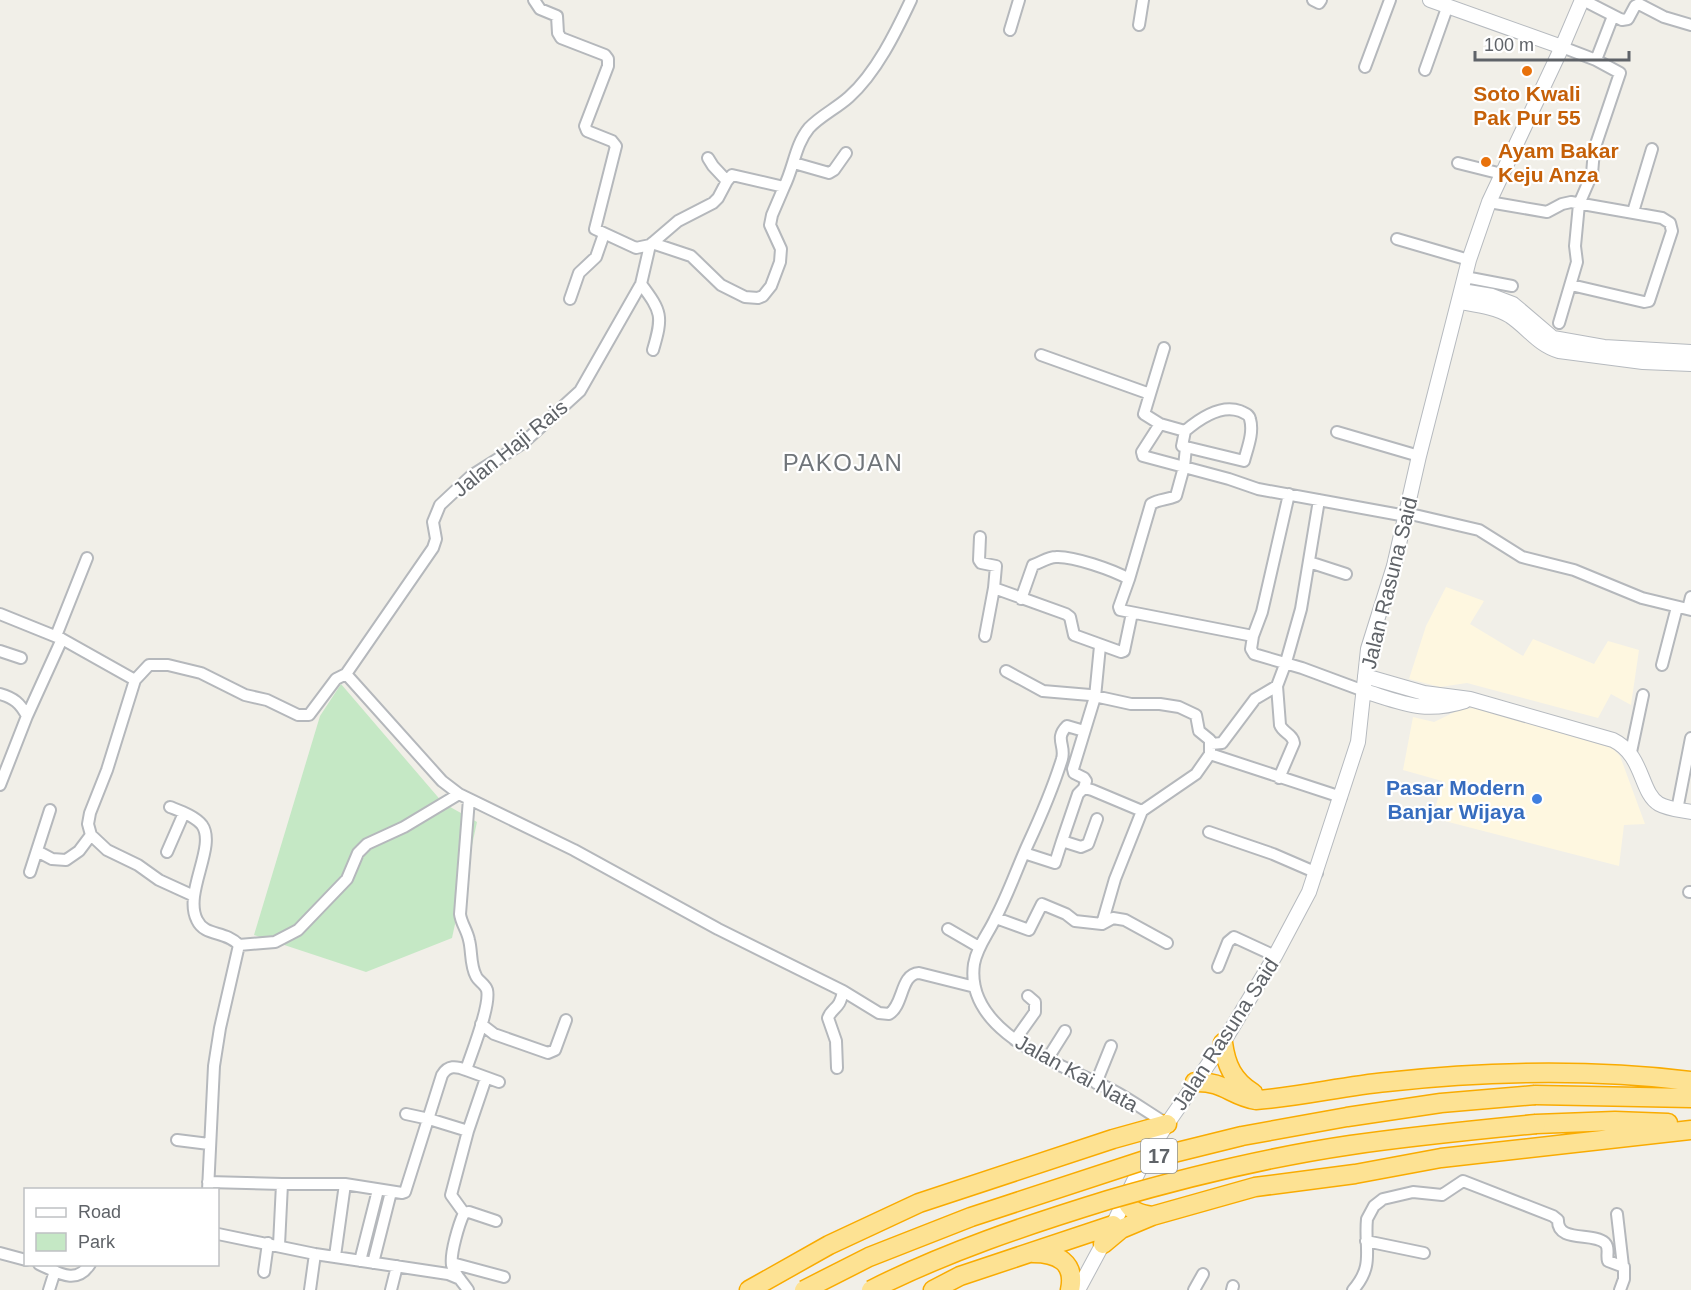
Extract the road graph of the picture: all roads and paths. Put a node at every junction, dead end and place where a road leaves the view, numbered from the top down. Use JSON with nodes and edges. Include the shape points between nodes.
{"nodes":[{"id":1,"x":534,"y":0,"type":"edge"},
{"id":2,"x":911,"y":0,"type":"edge"},
{"id":3,"x":1019,"y":0,"type":"edge"},
{"id":4,"x":1143,"y":0,"type":"edge"},
{"id":5,"x":1313,"y":0,"type":"edge"},
{"id":6,"x":1321,"y":0,"type":"edge"},
{"id":7,"x":1390,"y":0,"type":"edge"},
{"id":8,"x":1430,"y":0,"type":"edge"},
{"id":9,"x":1582,"y":0,"type":"edge"},
{"id":10,"x":1447,"y":8,"type":"junction"},
{"id":11,"x":1613,"y":16,"type":"junction"},
{"id":12,"x":1691,"y":25,"type":"edge"},
{"id":13,"x":1139,"y":26,"type":"dead end"},
{"id":14,"x":1010,"y":30,"type":"dead end"},
{"id":15,"x":1562,"y":47,"type":"junction"},
{"id":16,"x":1596,"y":60,"type":"junction"},
{"id":17,"x":1365,"y":67,"type":"dead end"},
{"id":18,"x":1425,"y":70,"type":"dead end"},
{"id":19,"x":1652,"y":149,"type":"dead end"},
{"id":20,"x":846,"y":153,"type":"dead end"},
{"id":21,"x":708,"y":158,"type":"dead end"},
{"id":22,"x":794,"y":163,"type":"junction"},
{"id":23,"x":1458,"y":163,"type":"dead end"},
{"id":24,"x":1502,"y":174,"type":"junction"},
{"id":25,"x":727,"y":181,"type":"junction"},
{"id":26,"x":784,"y":187,"type":"junction"},
{"id":27,"x":1489,"y":202,"type":"junction"},
{"id":28,"x":1579,"y":204,"type":"junction"},
{"id":29,"x":1633,"y":213,"type":"junction"},
{"id":30,"x":604,"y":234,"type":"junction"},
{"id":31,"x":1397,"y":239,"type":"dead end"},
{"id":32,"x":651,"y":244,"type":"junction"},
{"id":33,"x":1470,"y":260,"type":"junction"},
{"id":34,"x":641,"y":284,"type":"junction"},
{"id":35,"x":1571,"y":285,"type":"junction"},
{"id":36,"x":1512,"y":286,"type":"dead end"},
{"id":37,"x":1462,"y":290,"type":"junction"},
{"id":38,"x":570,"y":299,"type":"dead end"},
{"id":39,"x":1559,"y":323,"type":"dead end"},
{"id":40,"x":1164,"y":348,"type":"dead end"},
{"id":41,"x":653,"y":350,"type":"dead end"},
{"id":42,"x":1691,"y":352,"type":"edge"},
{"id":43,"x":1041,"y":355,"type":"dead end"},
{"id":44,"x":1691,"y":364,"type":"edge"},
{"id":45,"x":1150,"y":394,"type":"junction"},
{"id":46,"x":1161,"y":424,"type":"junction"},
{"id":47,"x":1185,"y":431,"type":"junction"},
{"id":48,"x":1337,"y":432,"type":"dead end"},
{"id":49,"x":1186,"y":447,"type":"junction"},
{"id":50,"x":1419,"y":456,"type":"junction"},
{"id":51,"x":1184,"y":466,"type":"junction"},
{"id":52,"x":1289,"y":494,"type":"junction"},
{"id":53,"x":1319,"y":500,"type":"junction"},
{"id":54,"x":1406,"y":514,"type":"junction"},
{"id":55,"x":980,"y":537,"type":"dead end"},
{"id":56,"x":87,"y":558,"type":"dead end"},
{"id":57,"x":1309,"y":562,"type":"junction"},
{"id":58,"x":1346,"y":574,"type":"dead end"},
{"id":59,"x":1129,"y":579,"type":"junction"},
{"id":60,"x":994,"y":588,"type":"junction"},
{"id":61,"x":1691,"y":597,"type":"edge"},
{"id":62,"x":1021,"y":599,"type":"junction"},
{"id":63,"x":1685,"y":609,"type":"edge"},
{"id":64,"x":1132,"y":613,"type":"junction"},
{"id":65,"x":0,"y":614,"type":"edge"},
{"id":66,"x":985,"y":636,"type":"dead end"},
{"id":67,"x":1253,"y":636,"type":"junction"},
{"id":68,"x":59,"y":638,"type":"junction"},
{"id":69,"x":1100,"y":646,"type":"junction"},
{"id":70,"x":0,"y":651,"type":"edge"},
{"id":71,"x":21,"y":658,"type":"dead end"},
{"id":72,"x":1286,"y":662,"type":"junction"},
{"id":73,"x":1662,"y":665,"type":"dead end"},
{"id":74,"x":1006,"y":671,"type":"dead end"},
{"id":75,"x":345,"y":674,"type":"junction"},
{"id":76,"x":1365,"y":676,"type":"junction"},
{"id":77,"x":135,"y":680,"type":"junction"},
{"id":78,"x":1276,"y":686,"type":"junction"},
{"id":79,"x":1364,"y":691,"type":"junction"},
{"id":80,"x":0,"y":694,"type":"edge"},
{"id":81,"x":1643,"y":695,"type":"dead end"},
{"id":82,"x":1405,"y":696,"type":"junction"},
{"id":83,"x":1095,"y":697,"type":"junction"},
{"id":84,"x":27,"y":716,"type":"junction"},
{"id":85,"x":1084,"y":731,"type":"junction"},
{"id":86,"x":1691,"y":738,"type":"edge"},
{"id":87,"x":1210,"y":749,"type":"junction"},
{"id":88,"x":1631,"y":752,"type":"junction"},
{"id":89,"x":1279,"y":778,"type":"junction"},
{"id":90,"x":0,"y":784,"type":"edge"},
{"id":91,"x":1084,"y":789,"type":"junction"},
{"id":92,"x":464,"y":797,"type":"junction"},
{"id":93,"x":1341,"y":797,"type":"junction"},
{"id":94,"x":170,"y":807,"type":"dead end"},
{"id":95,"x":50,"y":810,"type":"dead end"},
{"id":96,"x":1677,"y":810,"type":"junction"},
{"id":97,"x":1142,"y":811,"type":"junction"},
{"id":98,"x":1691,"y":812,"type":"edge"},
{"id":99,"x":184,"y":813,"type":"junction"},
{"id":100,"x":1097,"y":819,"type":"dead end"},
{"id":101,"x":1209,"y":832,"type":"dead end"},
{"id":102,"x":91,"y":835,"type":"junction"},
{"id":103,"x":1062,"y":841,"type":"junction"},
{"id":104,"x":37,"y":851,"type":"junction"},
{"id":105,"x":167,"y":852,"type":"dead end"},
{"id":106,"x":1024,"y":853,"type":"junction"},
{"id":107,"x":30,"y":872,"type":"dead end"},
{"id":108,"x":1317,"y":873,"type":"junction"},
{"id":109,"x":194,"y":896,"type":"junction"},
{"id":110,"x":996,"y":918,"type":"junction"},
{"id":111,"x":1102,"y":924,"type":"junction"},
{"id":112,"x":948,"y":929,"type":"dead end"},
{"id":113,"x":1167,"y":943,"type":"dead end"},
{"id":114,"x":239,"y":945,"type":"junction"},
{"id":115,"x":979,"y":948,"type":"junction"},
{"id":116,"x":1275,"y":956,"type":"junction"},
{"id":117,"x":1218,"y":967,"type":"dead end"},
{"id":118,"x":975,"y":987,"type":"junction"},
{"id":119,"x":843,"y":991,"type":"junction"},
{"id":120,"x":1028,"y":996,"type":"dead end"},
{"id":121,"x":566,"y":1020,"type":"dead end"},
{"id":122,"x":481,"y":1024,"type":"junction"},
{"id":123,"x":1065,"y":1031,"type":"dead end"},
{"id":124,"x":1015,"y":1040,"type":"junction"},
{"id":125,"x":1223,"y":1043,"type":"junction"},
{"id":126,"x":1111,"y":1046,"type":"dead end"},
{"id":127,"x":1048,"y":1058,"type":"junction"},
{"id":128,"x":837,"y":1068,"type":"dead end"},
{"id":129,"x":466,"y":1070,"type":"junction"},
{"id":130,"x":486,"y":1078,"type":"junction"},
{"id":131,"x":1691,"y":1081,"type":"edge"},
{"id":132,"x":499,"y":1082,"type":"dead end"},
{"id":133,"x":1195,"y":1082,"type":"junction"},
{"id":134,"x":1096,"y":1083,"type":"junction"},
{"id":135,"x":1691,"y":1098,"type":"edge"},
{"id":136,"x":1272,"y":1099,"type":"junction"},
{"id":137,"x":406,"y":1114,"type":"dead end"},
{"id":138,"x":429,"y":1119,"type":"junction"},
{"id":139,"x":1167,"y":1124,"type":"junction"},
{"id":140,"x":1691,"y":1124,"type":"edge"},
{"id":141,"x":1691,"y":1130,"type":"edge"},
{"id":142,"x":468,"y":1131,"type":"junction"},
{"id":143,"x":1113,"y":1139,"type":"junction"},
{"id":144,"x":177,"y":1140,"type":"dead end"},
{"id":145,"x":209,"y":1144,"type":"junction"},
{"id":146,"x":1143,"y":1162,"type":"junction"},
{"id":147,"x":282,"y":1184,"type":"junction"},
{"id":148,"x":345,"y":1184,"type":"junction"},
{"id":149,"x":208,"y":1186,"type":"edge"},
{"id":150,"x":378,"y":1190,"type":"junction"},
{"id":151,"x":391,"y":1192,"type":"junction"},
{"id":152,"x":1126,"y":1197,"type":"junction"},
{"id":153,"x":464,"y":1213,"type":"junction"},
{"id":154,"x":1617,"y":1214,"type":"dead end"},
{"id":155,"x":1152,"y":1215,"type":"junction"},
{"id":156,"x":496,"y":1221,"type":"dead end"},
{"id":157,"x":1113,"y":1225,"type":"junction"},
{"id":158,"x":219,"y":1234,"type":"edge"},
{"id":159,"x":1366,"y":1241,"type":"junction"},
{"id":160,"x":274,"y":1244,"type":"junction"},
{"id":161,"x":1103,"y":1244,"type":"junction"},
{"id":162,"x":0,"y":1253,"type":"edge"},
{"id":163,"x":1024,"y":1253,"type":"junction"},
{"id":164,"x":1424,"y":1253,"type":"dead end"},
{"id":165,"x":315,"y":1254,"type":"junction"},
{"id":166,"x":335,"y":1256,"type":"junction"},
{"id":167,"x":24,"y":1259,"type":"edge"},
{"id":168,"x":360,"y":1261,"type":"junction"},
{"id":169,"x":373,"y":1263,"type":"junction"},
{"id":170,"x":452,"y":1263,"type":"junction"},
{"id":171,"x":44,"y":1266,"type":"edge"},
{"id":172,"x":88,"y":1266,"type":"edge"},
{"id":173,"x":397,"y":1266,"type":"junction"},
{"id":174,"x":1623,"y":1266,"type":"junction"},
{"id":175,"x":55,"y":1271,"type":"junction"},
{"id":176,"x":264,"y":1272,"type":"dead end"},
{"id":177,"x":1203,"y":1274,"type":"dead end"},
{"id":178,"x":504,"y":1277,"type":"dead end"},
{"id":179,"x":460,"y":1279,"type":"junction"},
{"id":180,"x":49,"y":1290,"type":"edge"},
{"id":181,"x":310,"y":1290,"type":"edge"},
{"id":182,"x":391,"y":1290,"type":"edge"},
{"id":183,"x":468,"y":1290,"type":"edge"},
{"id":184,"x":749,"y":1290,"type":"edge"},
{"id":185,"x":804,"y":1290,"type":"edge"},
{"id":186,"x":871,"y":1290,"type":"edge"},
{"id":187,"x":933,"y":1290,"type":"edge"},
{"id":188,"x":1070,"y":1290,"type":"edge"},
{"id":189,"x":1078,"y":1290,"type":"edge"},
{"id":190,"x":1194,"y":1290,"type":"edge"},
{"id":191,"x":1353,"y":1290,"type":"edge"},
{"id":192,"x":1620,"y":1290,"type":"edge"}],
"edges":[{"from":1,"to":30,"type":"street","via":[[540,9],[557,16],[561,38],[608,59],[585,126],[587,131],[616,146],[595,229]]},
{"from":2,"to":22,"type":"street","via":[[864,82],[810,127],[796,151]]},
{"from":3,"to":14,"type":"street"},
{"from":4,"to":13,"type":"street"},
{"from":5,"to":6,"type":"street"},
{"from":7,"to":17,"type":"street"},
{"from":8,"to":10,"type":"main road"},
{"from":9,"to":11,"type":"street"},
{"from":9,"to":15,"type":"main road","name":"Jalan Rasuna Said"},
{"from":10,"to":15,"type":"main road"},
{"from":10,"to":18,"type":"street"},
{"from":11,"to":12,"type":"street","via":[[1625,20],[1639,4]]},
{"from":11,"to":16,"type":"street"},
{"from":15,"to":16,"type":"street"},
{"from":15,"to":24,"type":"main road","name":"Jalan Rasuna Said"},
{"from":16,"to":28,"type":"street","via":[[1620,73],[1594,150],[1592,174]]},
{"from":19,"to":29,"type":"street"},
{"from":20,"to":22,"type":"street","via":[[829,173]]},
{"from":21,"to":25,"type":"street"},
{"from":22,"to":26,"type":"street"},
{"from":23,"to":24,"type":"street"},
{"from":24,"to":27,"type":"main road","name":"Jalan Rasuna Said"},
{"from":25,"to":26,"type":"street","via":[[735,175]]},
{"from":25,"to":32,"type":"street","via":[[713,203],[678,221]]},
{"from":26,"to":32,"type":"street","via":[[770,225],[781,249],[780,262],[763,296],[746,297],[721,285],[691,256]]},
{"from":27,"to":28,"type":"street","via":[[1544,212],[1562,204]]},
{"from":27,"to":33,"type":"main road","name":"Jalan Rasuna Said"},
{"from":28,"to":29,"type":"street"},
{"from":28,"to":35,"type":"street","via":[[1575,246],[1578,258]]},
{"from":29,"to":35,"type":"street","via":[[1667,220],[1672,231],[1649,301]]},
{"from":30,"to":32,"type":"street","via":[[636,248]]},
{"from":30,"to":38,"type":"street","via":[[596,257],[579,273]]},
{"from":31,"to":33,"type":"street"},
{"from":32,"to":34,"type":"street","name":"Jalan Haji Rais"},
{"from":33,"to":37,"type":"main road","name":"Jalan Rasuna Said"},
{"from":34,"to":41,"type":"street","via":[[659,312]]},
{"from":34,"to":75,"type":"street","name":"Jalan Haji Rais","via":[[580,391],[523,443],[471,476],[440,506],[434,522],[433,548]]},
{"from":35,"to":39,"type":"street"},
{"from":36,"to":37,"type":"street"},
{"from":37,"to":42,"type":"main road","via":[[1513,304],[1553,338],[1604,347]]},
{"from":37,"to":44,"type":"main road","via":[[1489,308],[1507,314],[1548,348],[1633,361]]},
{"from":37,"to":50,"type":"main road","name":"Jalan Rasuna Said"},
{"from":40,"to":45,"type":"street"},
{"from":43,"to":45,"type":"street"},
{"from":45,"to":46,"type":"street","via":[[1144,414]]},
{"from":46,"to":47,"type":"street"},
{"from":46,"to":51,"type":"street","via":[[1143,455]]},
{"from":47,"to":49,"type":"street","via":[[1181,445]]},
{"from":47,"to":49,"type":"street","via":[[1215,411],[1234,409],[1250,419],[1244,461]]},
{"from":48,"to":50,"type":"street"},
{"from":49,"to":51,"type":"street"},
{"from":50,"to":54,"type":"main road","name":"Jalan Rasuna Said"},
{"from":51,"to":52,"type":"street","via":[[1258,489]]},
{"from":51,"to":59,"type":"street","via":[[1176,496],[1151,504]]},
{"from":52,"to":53,"type":"street"},
{"from":52,"to":67,"type":"street"},
{"from":53,"to":54,"type":"street"},
{"from":53,"to":57,"type":"street"},
{"from":54,"to":63,"type":"street","via":[[1479,530],[1522,558],[1574,570],[1642,598]]},
{"from":54,"to":76,"type":"main road","name":"Jalan Rasuna Said","via":[[1368,649]]},
{"from":55,"to":60,"type":"street","via":[[979,560],[996,566]]},
{"from":56,"to":68,"type":"street"},
{"from":57,"to":58,"type":"street"},
{"from":57,"to":72,"type":"street"},
{"from":59,"to":62,"type":"street","via":[[1095,565],[1048,558],[1033,565]]},
{"from":59,"to":64,"type":"street","via":[[1119,609]]},
{"from":60,"to":62,"type":"street"},
{"from":60,"to":66,"type":"street"},
{"from":61,"to":63,"type":"street"},
{"from":62,"to":69,"type":"street","via":[[1066,614],[1074,635]]},
{"from":63,"to":73,"type":"street"},
{"from":64,"to":67,"type":"street"},
{"from":64,"to":69,"type":"street","via":[[1124,651]]},
{"from":65,"to":68,"type":"street"},
{"from":67,"to":72,"type":"street","via":[[1250,646],[1254,654]]},
{"from":68,"to":77,"type":"street"},
{"from":68,"to":84,"type":"street"},
{"from":69,"to":83,"type":"street"},
{"from":70,"to":71,"type":"street"},
{"from":72,"to":78,"type":"street"},
{"from":72,"to":79,"type":"street"},
{"from":74,"to":83,"type":"street","via":[[1043,691]]},
{"from":75,"to":77,"type":"street","name":"Jalan Haji Rais","via":[[336,679],[309,715],[298,715],[201,673],[168,665],[149,665]]},
{"from":75,"to":92,"type":"street","via":[[442,781]]},
{"from":76,"to":79,"type":"main road","name":"Jalan Rasuna Said"},
{"from":76,"to":82,"type":"main road"},
{"from":77,"to":102,"type":"street","via":[[90,813]]},
{"from":78,"to":87,"type":"street","via":[[1255,699],[1222,743]]},
{"from":78,"to":89,"type":"street","via":[[1281,729],[1294,740]]},
{"from":79,"to":82,"type":"main road"},
{"from":79,"to":93,"type":"main road","name":"Jalan Rasuna Said","via":[[1358,742]]},
{"from":80,"to":84,"type":"street","via":[[14,698]]},
{"from":81,"to":88,"type":"street"},
{"from":82,"to":88,"type":"main road","via":[[1423,707],[1443,707],[1470,699],[1613,740]]},
{"from":83,"to":85,"type":"street"},
{"from":83,"to":87,"type":"street","via":[[1131,705],[1179,707],[1193,713]]},
{"from":84,"to":90,"type":"street"},
{"from":85,"to":91,"type":"street","via":[[1073,770],[1085,779]]},
{"from":85,"to":106,"type":"street","via":[[1067,726],[1059,740],[1064,752],[1059,769]]},
{"from":86,"to":96,"type":"street"},
{"from":87,"to":89,"type":"street"},
{"from":87,"to":97,"type":"street","via":[[1196,774]]},
{"from":88,"to":96,"type":"main road","via":[[1655,801]]},
{"from":89,"to":93,"type":"street"},
{"from":91,"to":97,"type":"street"},
{"from":91,"to":103,"type":"street","via":[[1078,794]]},
{"from":92,"to":114,"type":"street","via":[[367,844],[358,853],[347,879],[298,930],[274,942]]},
{"from":92,"to":119,"type":"street"},
{"from":92,"to":122,"type":"street","via":[[460,914],[469,937],[474,971],[487,990]]},
{"from":93,"to":108,"type":"main road","name":"Jalan Rasuna Said"},
{"from":94,"to":99,"type":"street"},
{"from":95,"to":104,"type":"street"},
{"from":96,"to":98,"type":"main road"},
{"from":97,"to":111,"type":"street"},
{"from":99,"to":105,"type":"street"},
{"from":99,"to":109,"type":"street","via":[[200,823],[206,837]]},
{"from":100,"to":103,"type":"street","via":[[1086,846]]},
{"from":101,"to":108,"type":"street"},
{"from":102,"to":104,"type":"street","via":[[66,860],[52,859]]},
{"from":102,"to":109,"type":"street","via":[[115,855]]},
{"from":103,"to":106,"type":"street","via":[[1055,863]]},
{"from":104,"to":107,"type":"street"},
{"from":106,"to":110,"type":"street"},
{"from":108,"to":116,"type":"main road","name":"Jalan Rasuna Said"},
{"from":109,"to":114,"type":"street","via":[[201,927]]},
{"from":110,"to":111,"type":"street","via":[[1029,930],[1042,904],[1075,921]]},
{"from":110,"to":115,"type":"street"},
{"from":111,"to":113,"type":"street","via":[[1113,918],[1125,920]]},
{"from":112,"to":115,"type":"street"},
{"from":114,"to":145,"type":"street","via":[[220,1028]]},
{"from":115,"to":118,"type":"street","via":[[974,966]]},
{"from":116,"to":117,"type":"street","via":[[1234,937]]},
{"from":116,"to":125,"type":"main road","name":"Jalan Rasuna Said"},
{"from":118,"to":119,"type":"street","via":[[913,973],[895,1009],[885,1014]]},
{"from":118,"to":124,"type":"street","name":"Jalan Kai Nata","via":[[982,1008]]},
{"from":119,"to":128,"type":"street","via":[[839,1006],[828,1018],[836,1041]]},
{"from":120,"to":124,"type":"street","via":[[1036,1009]]},
{"from":121,"to":122,"type":"street","via":[[555,1050],[548,1053],[494,1034]]},
{"from":122,"to":129,"type":"street"},
{"from":123,"to":127,"type":"street"},
{"from":124,"to":127,"type":"street","name":"Jalan Kai Nata"},
{"from":125,"to":133,"type":"main road","name":"Jalan Rasuna Said"},
{"from":125,"to":136,"type":"highway","via":[[1235,1079],[1257,1095]]},
{"from":126,"to":134,"type":"street"},
{"from":127,"to":134,"type":"street","name":"Jalan Kai Nata"},
{"from":129,"to":130,"type":"street"},
{"from":129,"to":138,"type":"street","via":[[455,1067],[445,1071]]},
{"from":130,"to":132,"type":"street"},
{"from":130,"to":142,"type":"street"},
{"from":131,"to":136,"type":"highway","via":[[1548,1072],[1481,1073]]},
{"from":133,"to":136,"type":"highway","via":[[1214,1082],[1247,1098]]},
{"from":133,"to":139,"type":"main road","name":"Jalan Rasuna Said"},
{"from":134,"to":139,"type":"street","name":"Jalan Kai Nata"},
{"from":135,"to":185,"type":"highway","number":"17","bridge":true,"via":[[1535,1095],[1441,1103],[1242,1136],[1144,1160],[971,1217],[868,1257]]},
{"from":137,"to":138,"type":"street"},
{"from":138,"to":142,"type":"street"},
{"from":138,"to":151,"type":"street","via":[[406,1189],[402,1193]]},
{"from":139,"to":143,"type":"highway"},
{"from":139,"to":146,"type":"main road","name":"Jalan Rasuna Said"},
{"from":140,"to":186,"type":"highway","number":"17","bridge":true,"via":[[1536,1124],[1350,1145],[1245,1164],[1061,1214],[975,1244]]},
{"from":141,"to":155,"type":"highway","via":[[1441,1158],[1255,1187]]},
{"from":142,"to":153,"type":"street","via":[[451,1193]]},
{"from":143,"to":146,"type":"highway","via":[[1137,1142],[1143,1150]]},
{"from":143,"to":184,"type":"highway","via":[[919,1203],[829,1245]]},
{"from":144,"to":145,"type":"street"},
{"from":145,"to":149,"type":"street"},
{"from":146,"to":152,"type":"main road","name":"Jalan Rasuna Said"},
{"from":147,"to":148,"type":"street"},
{"from":147,"to":149,"type":"street"},
{"from":147,"to":160,"type":"street"},
{"from":148,"to":150,"type":"street"},
{"from":148,"to":166,"type":"street"},
{"from":150,"to":151,"type":"street"},
{"from":150,"to":168,"type":"street"},
{"from":151,"to":169,"type":"street"},
{"from":152,"to":155,"type":"highway","via":[[1132,1210]]},
{"from":152,"to":157,"type":"main road","name":"Jalan Rasuna Said"},
{"from":153,"to":156,"type":"street"},
{"from":153,"to":170,"type":"street"},
{"from":154,"to":174,"type":"street"},
{"from":155,"to":161,"type":"highway","via":[[1121,1229]]},
{"from":157,"to":161,"type":"main road","name":"Jalan Rasuna Said"},
{"from":157,"to":163,"type":"highway"},
{"from":158,"to":160,"type":"street"},
{"from":159,"to":164,"type":"street"},
{"from":159,"to":174,"type":"street","via":[[1369,1214],[1377,1202],[1413,1192],[1442,1195],[1463,1181],[1553,1216],[1562,1232],[1603,1242],[1608,1248],[1608,1261]]},
{"from":159,"to":191,"type":"street","via":[[1365,1274]]},
{"from":160,"to":165,"type":"street"},
{"from":160,"to":176,"type":"street"},
{"from":161,"to":189,"type":"main road","name":"Jalan Rasuna Said"},
{"from":162,"to":167,"type":"street"},
{"from":163,"to":187,"type":"highway"},
{"from":163,"to":188,"type":"highway","via":[[1050,1253],[1063,1261],[1070,1272]]},
{"from":165,"to":166,"type":"street"},
{"from":165,"to":181,"type":"street"},
{"from":166,"to":168,"type":"street"},
{"from":168,"to":169,"type":"street"},
{"from":169,"to":173,"type":"street"},
{"from":170,"to":178,"type":"street"},
{"from":170,"to":179,"type":"street"},
{"from":171,"to":175,"type":"street"},
{"from":172,"to":175,"type":"street","via":[[74,1277]]},
{"from":173,"to":179,"type":"street"},
{"from":173,"to":182,"type":"street"},
{"from":174,"to":192,"type":"street"},
{"from":175,"to":180,"type":"street"},
{"from":177,"to":190,"type":"street"},
{"from":179,"to":183,"type":"street"}]}
